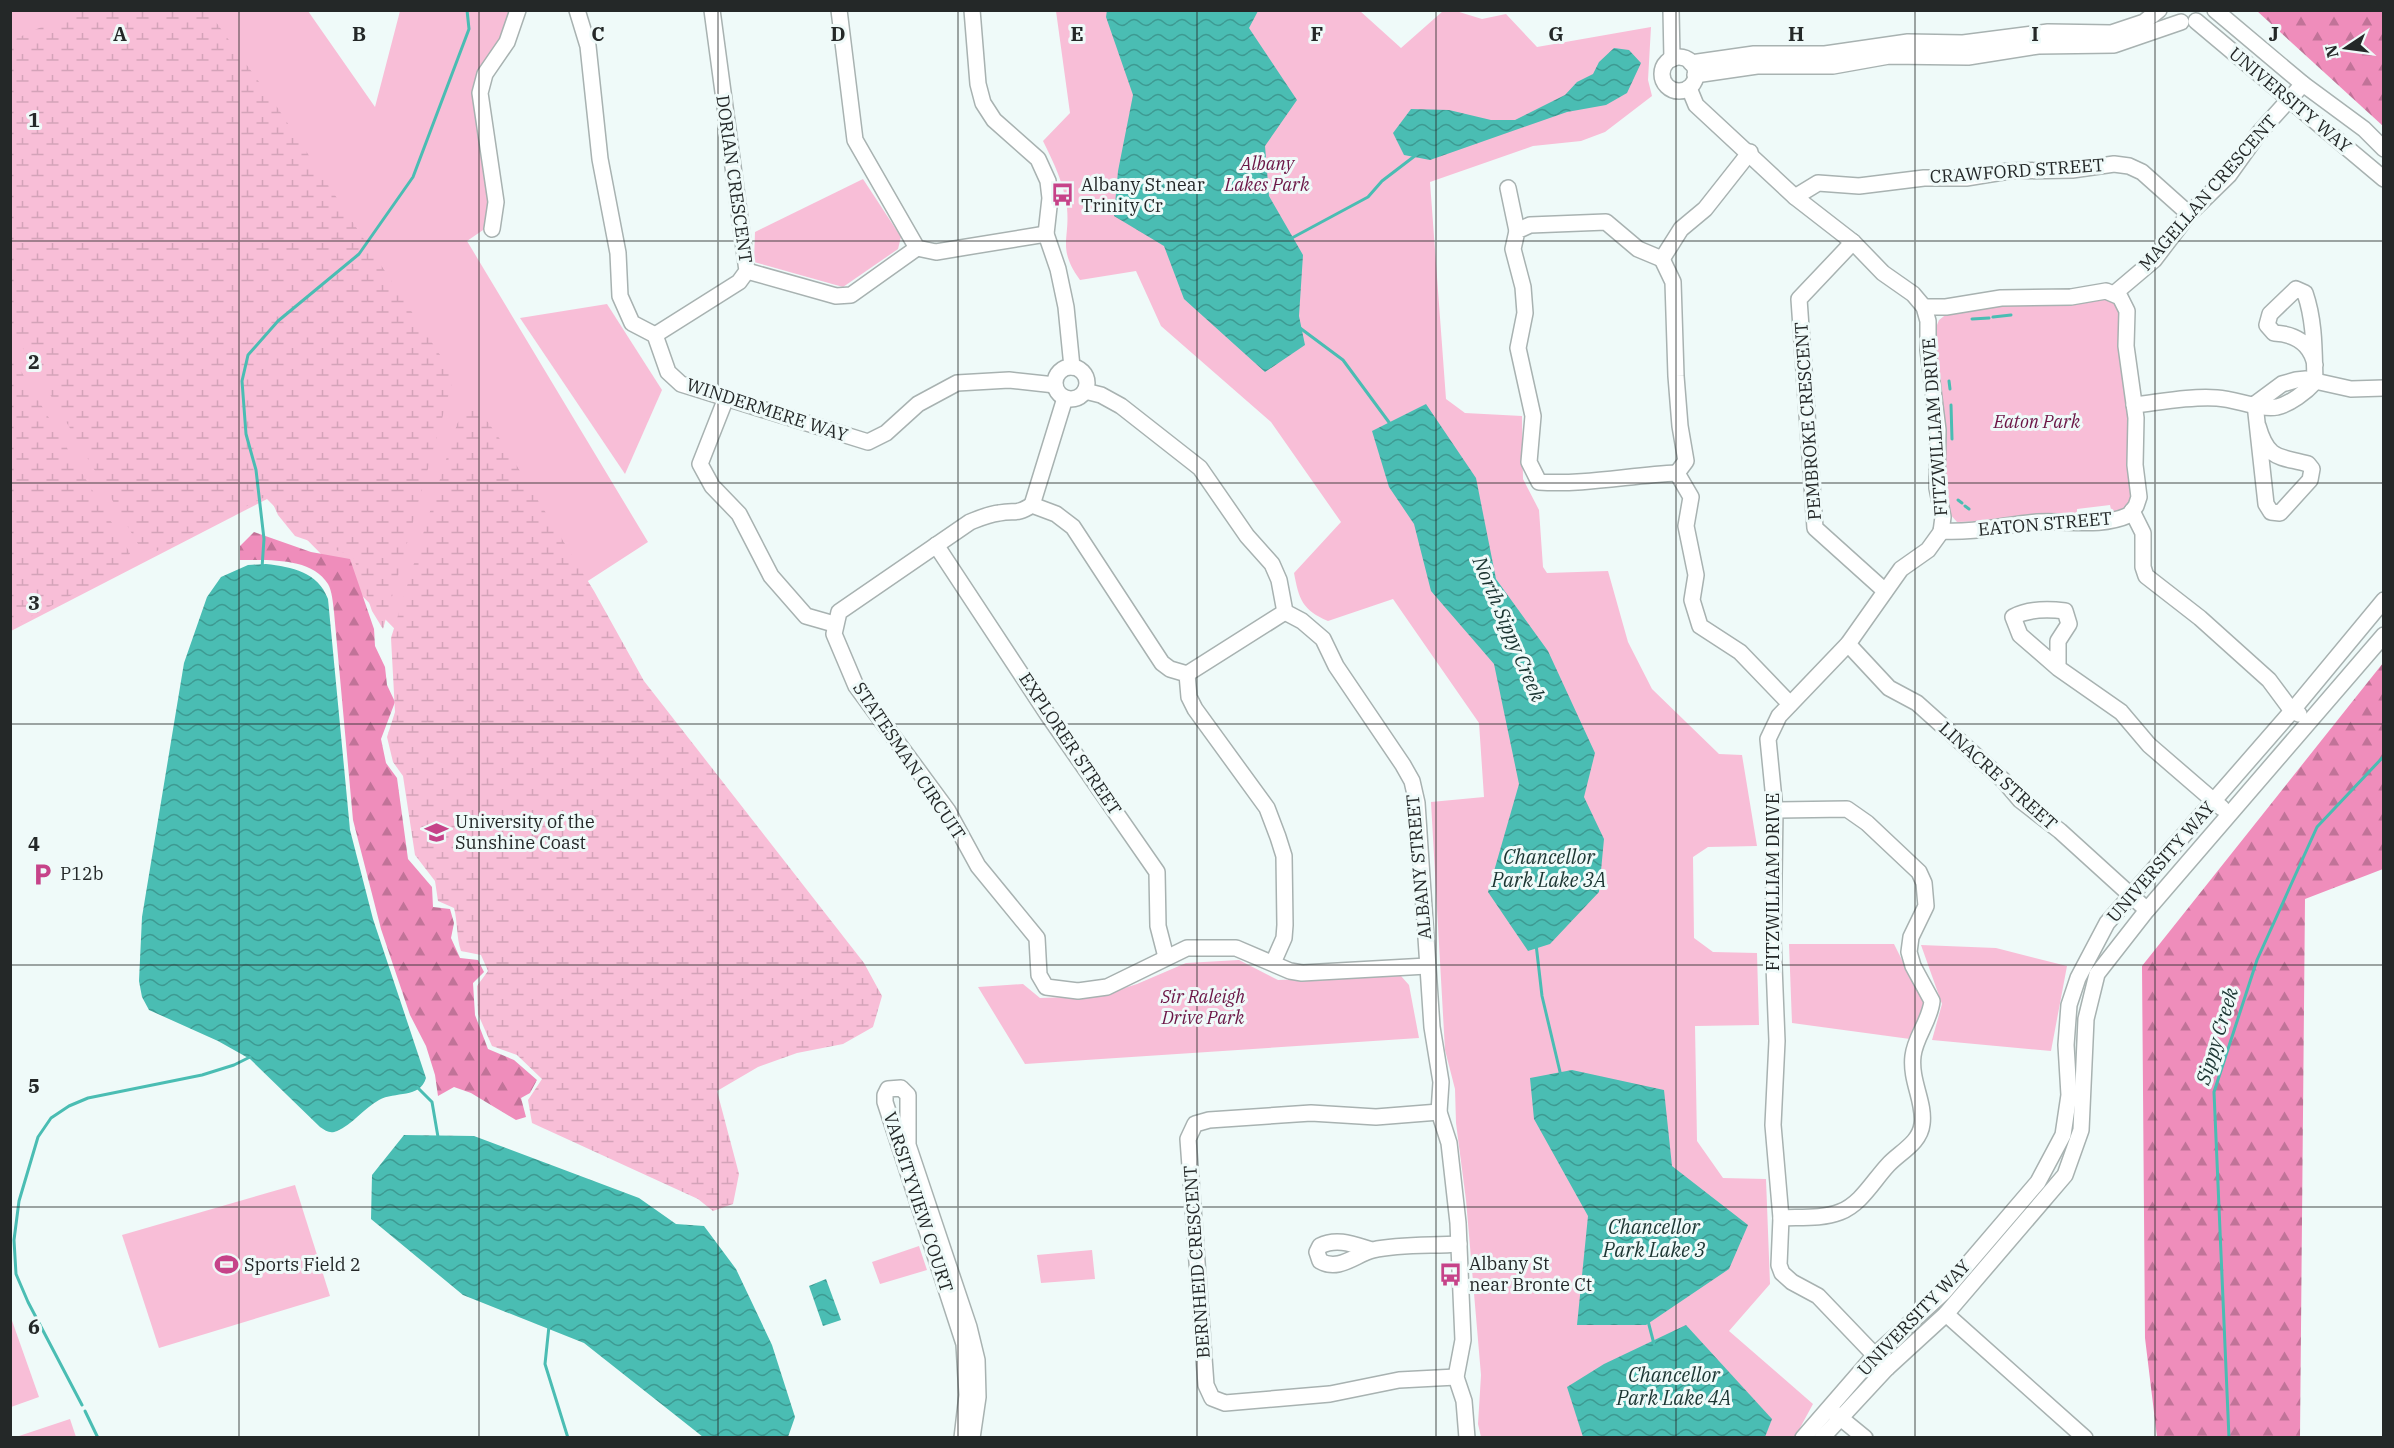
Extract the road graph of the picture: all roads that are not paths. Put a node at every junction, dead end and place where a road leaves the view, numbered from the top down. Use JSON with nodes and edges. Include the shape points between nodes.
{"nodes":[{"id":1,"x":518,"y":10,"type":"edge"},
{"id":2,"x":577,"y":10,"type":"edge"},
{"id":3,"x":712,"y":10,"type":"edge"},
{"id":4,"x":840,"y":10,"type":"edge"},
{"id":5,"x":972,"y":10,"type":"edge"},
{"id":6,"x":1671,"y":10,"type":"edge"},
{"id":7,"x":2159,"y":10,"type":"edge"},
{"id":8,"x":2168,"y":10,"type":"edge"},
{"id":9,"x":2215,"y":10,"type":"edge"},
{"id":10,"x":2195,"y":18,"type":"edge"},
{"id":11,"x":1672,"y":59,"type":"junction"},
{"id":12,"x":1692,"y":75,"type":"junction"},
{"id":13,"x":2303,"y":84,"type":"junction"},
{"id":14,"x":2289,"y":99,"type":"junction"},
{"id":15,"x":2384,"y":149,"type":"edge"},
{"id":16,"x":1750,"y":152,"type":"junction"},
{"id":17,"x":2384,"y":179,"type":"edge"},
{"id":18,"x":1508,"y":188,"type":"dead end"},
{"id":19,"x":1799,"y":200,"type":"junction"},
{"id":20,"x":2189,"y":214,"type":"junction"},
{"id":21,"x":492,"y":229,"type":"dead end"},
{"id":22,"x":1517,"y":231,"type":"junction"},
{"id":23,"x":1046,"y":234,"type":"junction"},
{"id":24,"x":1853,"y":242,"type":"junction"},
{"id":25,"x":917,"y":248,"type":"junction"},
{"id":26,"x":1662,"y":260,"type":"junction"},
{"id":27,"x":747,"y":271,"type":"junction"},
{"id":28,"x":2118,"y":296,"type":"junction"},
{"id":29,"x":1925,"y":313,"type":"junction"},
{"id":30,"x":655,"y":335,"type":"junction"},
{"id":31,"x":2315,"y":366,"type":"junction"},
{"id":32,"x":1072,"y":367,"type":"junction"},
{"id":33,"x":2315,"y":382,"type":"junction"},
{"id":34,"x":1055,"y":384,"type":"junction"},
{"id":35,"x":2384,"y":388,"type":"edge"},
{"id":36,"x":1085,"y":391,"type":"junction"},
{"id":37,"x":726,"y":398,"type":"junction"},
{"id":38,"x":1065,"y":398,"type":"junction"},
{"id":39,"x":2255,"y":404,"type":"junction"},
{"id":40,"x":2134,"y":405,"type":"junction"},
{"id":41,"x":2258,"y":426,"type":"junction"},
{"id":42,"x":1677,"y":473,"type":"junction"},
{"id":43,"x":1032,"y":505,"type":"junction"},
{"id":44,"x":2129,"y":514,"type":"junction"},
{"id":45,"x":1942,"y":526,"type":"junction"},
{"id":46,"x":936,"y":544,"type":"junction"},
{"id":47,"x":1885,"y":591,"type":"junction"},
{"id":48,"x":2384,"y":600,"type":"edge"},
{"id":49,"x":1286,"y":612,"type":"junction"},
{"id":50,"x":834,"y":624,"type":"junction"},
{"id":51,"x":2384,"y":635,"type":"edge"},
{"id":52,"x":1848,"y":644,"type":"junction"},
{"id":53,"x":2058,"y":668,"type":"dead end"},
{"id":54,"x":1187,"y":674,"type":"junction"},
{"id":55,"x":2269,"y":680,"type":"junction"},
{"id":56,"x":2302,"y":698,"type":"junction"},
{"id":57,"x":1790,"y":704,"type":"junction"},
{"id":58,"x":2292,"y":711,"type":"junction"},
{"id":59,"x":2312,"y":718,"type":"junction"},
{"id":60,"x":2214,"y":801,"type":"junction"},
{"id":61,"x":1775,"y":810,"type":"junction"},
{"id":62,"x":2229,"y":814,"type":"junction"},
{"id":63,"x":2129,"y":896,"type":"junction"},
{"id":64,"x":2147,"y":910,"type":"junction"},
{"id":65,"x":1166,"y":957,"type":"junction"},
{"id":66,"x":1273,"y":963,"type":"junction"},
{"id":67,"x":1427,"y":966,"type":"junction"},
{"id":68,"x":1438,"y":1112,"type":"junction"},
{"id":69,"x":904,"y":1146,"type":"dead end"},
{"id":70,"x":1781,"y":1218,"type":"junction"},
{"id":71,"x":1459,"y":1244,"type":"junction"},
{"id":72,"x":1372,"y":1250,"type":"dead end"},
{"id":73,"x":1946,"y":1314,"type":"junction"},
{"id":74,"x":1875,"y":1355,"type":"junction"},
{"id":75,"x":1887,"y":1368,"type":"junction"},
{"id":76,"x":1456,"y":1377,"type":"junction"},
{"id":77,"x":973,"y":1396,"type":"junction"},
{"id":78,"x":1834,"y":1413,"type":"junction"},
{"id":79,"x":962,"y":1437,"type":"edge"},
{"id":80,"x":972,"y":1437,"type":"edge"},
{"id":81,"x":1467,"y":1437,"type":"edge"},
{"id":82,"x":1803,"y":1437,"type":"edge"},
{"id":83,"x":1822,"y":1437,"type":"edge"},
{"id":84,"x":1865,"y":1437,"type":"edge"},
{"id":85,"x":2085,"y":1437,"type":"edge"}],
"edges":[{"from":1,"to":21,"type":"street","via":[[507,42],[485,74],[480,93],[496,202]]},
{"from":2,"to":30,"type":"street","via":[[588,46],[600,159],[618,253],[620,296],[632,322]]},
{"from":3,"to":27,"type":"street","name":"DORIAN CRESCENT"},
{"from":4,"to":25,"type":"street","via":[[855,140]]},
{"from":5,"to":23,"type":"street","via":[[983,103],[994,120],[1038,159],[1048,181],[1050,198]]},
{"from":6,"to":11,"type":"street"},
{"from":7,"to":12,"type":"street","via":[[2144,22],[2111,33],[2048,32],[1963,43],[1908,42],[1825,54],[1754,54]]},
{"from":8,"to":10,"type":"street","name":"UNIVERSITY WAY"},
{"from":9,"to":13,"type":"street","name":"UNIVERSITY WAY"},
{"from":10,"to":12,"type":"street","via":[[2114,45],[2048,45],[1968,57],[1889,56],[1833,66],[1756,66]]},
{"from":10,"to":14,"type":"street","name":"UNIVERSITY WAY"},
{"from":11,"to":12,"type":"street","via":[[1680,57]]},
{"from":11,"to":12,"type":"street","via":[[1662,71],[1664,82],[1673,90]]},
{"from":12,"to":16,"type":"street","via":[[1696,105]]},
{"from":13,"to":14,"type":"street","name":"MAGELLAN CRESCENT"},
{"from":13,"to":15,"type":"street","name":"UNIVERSITY WAY","via":[[2364,129]]},
{"from":14,"to":17,"type":"street","name":"UNIVERSITY WAY"},
{"from":14,"to":20,"type":"street","name":"MAGELLAN CRESCENT","via":[[2229,175]]},
{"from":16,"to":19,"type":"street"},
{"from":16,"to":26,"type":"street","via":[[1705,209],[1681,229]]},
{"from":18,"to":22,"type":"street"},
{"from":19,"to":20,"type":"street","name":"CRAWFORD STREET","via":[[1817,184],[1859,186],[2121,164],[2142,172]]},
{"from":19,"to":24,"type":"street"},
{"from":20,"to":28,"type":"street","name":"MAGELLAN CRESCENT","via":[[2163,250],[2129,279]]},
{"from":22,"to":26,"type":"street","via":[[1530,225],[1606,222],[1638,249]]},
{"from":22,"to":42,"type":"street","via":[[1513,249],[1525,313],[1518,348],[1533,416],[1529,462],[1539,482]]},
{"from":23,"to":25,"type":"street","via":[[936,252]]},
{"from":23,"to":32,"type":"street","via":[[1066,307]]},
{"from":24,"to":29,"type":"street","via":[[1880,270],[1913,294]]},
{"from":24,"to":47,"type":"street","name":"PEMBROKE CRESCENT","via":[[1799,299],[1815,528]]},
{"from":25,"to":27,"type":"street","via":[[851,295],[836,296]]},
{"from":26,"to":42,"type":"street","via":[[1673,282],[1676,376],[1686,461]]},
{"from":27,"to":30,"type":"street","name":"DORIAN CRESCENT","via":[[739,282]]},
{"from":28,"to":29,"type":"street","via":[[2107,291],[2062,298],[2001,298]]},
{"from":28,"to":40,"type":"street","via":[[2127,312],[2126,346]]},
{"from":29,"to":45,"type":"street","name":"FITZWILLIAM DRIVE","via":[[1938,430],[1937,488]]},
{"from":30,"to":37,"type":"street","name":"WINDERMERE WAY","via":[[668,372],[681,384]]},
{"from":31,"to":31,"type":"street","via":[[2311,353],[2300,340],[2274,333],[2267,325],[2270,314],[2296,289],[2306,297]]},
{"from":31,"to":33,"type":"street"},
{"from":32,"to":34,"type":"street","via":[[1060,371]]},
{"from":32,"to":36,"type":"street","via":[[1084,374]]},
{"from":33,"to":35,"type":"street","via":[[2351,389]]},
{"from":33,"to":39,"type":"street","via":[[2283,405],[2267,408]]},
{"from":34,"to":37,"type":"street","name":"WINDERMERE WAY","via":[[1008,380],[957,383],[918,404],[886,433],[868,442]]},
{"from":34,"to":38,"type":"street"},
{"from":36,"to":38,"type":"street","via":[[1077,399]]},
{"from":36,"to":49,"type":"street","via":[[1121,406],[1200,468],[1250,542],[1272,564],[1280,580]]},
{"from":37,"to":50,"type":"street","via":[[700,464],[712,486],[739,514],[771,576],[806,615]]},
{"from":38,"to":43,"type":"street"},
{"from":39,"to":40,"type":"street","via":[[2214,397]]},
{"from":39,"to":41,"type":"street"},
{"from":40,"to":44,"type":"street","via":[[2134,465],[2139,499]]},
{"from":41,"to":41,"type":"street","via":[[2265,444],[2276,456],[2308,464],[2312,469],[2311,478],[2280,513],[2271,512],[2266,504]]},
{"from":42,"to":57,"type":"street","via":[[1690,497],[1686,526],[1696,575],[1692,600],[1700,626],[1740,652]]},
{"from":43,"to":46,"type":"street","via":[[1018,514],[1001,512],[978,519]]},
{"from":43,"to":54,"type":"street","via":[[1056,514],[1073,527],[1162,663]]},
{"from":44,"to":45,"type":"street","name":"EATON STREET","via":[[2086,523],[2037,522],[1992,530]]},
{"from":44,"to":55,"type":"street","via":[[2143,544],[2147,578],[2190,609]]},
{"from":45,"to":47,"type":"street","name":"FITZWILLIAM DRIVE","via":[[1931,548],[1901,569]]},
{"from":46,"to":50,"type":"street","via":[[839,612]]},
{"from":46,"to":65,"type":"street","name":"EXPLORER STREET","via":[[1157,872],[1158,926]]},
{"from":47,"to":52,"type":"street","name":"FITZWILLIAM DRIVE"},
{"from":48,"to":56,"type":"street","name":"UNIVERSITY WAY"},
{"from":49,"to":54,"type":"street"},
{"from":49,"to":67,"type":"street","name":"ALBANY STREET","via":[[1323,639],[1336,666],[1412,781]]},
{"from":50,"to":65,"type":"street","name":"STATESMAN CIRCUIT","via":[[834,634],[856,686],[948,811],[984,874],[1037,938],[1039,975],[1046,987],[1107,987]]},
{"from":51,"to":59,"type":"street","name":"UNIVERSITY WAY"},
{"from":52,"to":57,"type":"street","name":"FITZWILLIAM DRIVE"},
{"from":52,"to":63,"type":"street","name":"LINACRE STREET","via":[[1889,688],[1917,703]]},
{"from":53,"to":60,"type":"street","via":[[2121,712],[2149,745]]},
{"from":54,"to":66,"type":"street","via":[[1189,697],[1195,710],[1267,808],[1284,856],[1284,938]]},
{"from":55,"to":56,"type":"street"},
{"from":55,"to":58,"type":"street"},
{"from":56,"to":58,"type":"street","name":"UNIVERSITY WAY"},
{"from":56,"to":59,"type":"street"},
{"from":57,"to":61,"type":"street","name":"FITZWILLIAM DRIVE","via":[[1768,739]]},
{"from":58,"to":59,"type":"street"},
{"from":58,"to":60,"type":"street","name":"UNIVERSITY WAY"},
{"from":59,"to":62,"type":"street","name":"UNIVERSITY WAY"},
{"from":60,"to":62,"type":"street"},
{"from":60,"to":63,"type":"street","name":"UNIVERSITY WAY"},
{"from":61,"to":70,"type":"street","name":"FITZWILLIAM DRIVE","via":[[1773,940],[1777,1041],[1773,1125]]},
{"from":61,"to":70,"type":"street","via":[[1847,809],[1868,823],[1919,872],[1926,906],[1911,937],[1909,952],[1932,1001],[1929,1020],[1913,1052],[1916,1092],[1922,1111],[1919,1134],[1845,1210],[1818,1217]]},
{"from":62,"to":64,"type":"street","name":"UNIVERSITY WAY"},
{"from":63,"to":64,"type":"street","name":"LINACRE STREET"},
{"from":63,"to":74,"type":"street","name":"UNIVERSITY WAY","via":[[2107,923],[2069,1005],[2069,1095],[2063,1135],[2038,1182],[1943,1293]]},
{"from":64,"to":73,"type":"street","name":"UNIVERSITY WAY","via":[[2097,974],[2086,1019],[2081,1130],[2065,1175]]},
{"from":65,"to":66,"type":"street","via":[[1187,948],[1236,948]]},
{"from":66,"to":67,"type":"street","via":[[1302,973]]},
{"from":67,"to":68,"type":"street","name":"ALBANY STREET","via":[[1441,1082]]},
{"from":68,"to":71,"type":"street","name":"ALBANY STREET","via":[[1449,1143]]},
{"from":68,"to":76,"type":"street","name":"BERNHEID CRESCENT","via":[[1376,1117],[1311,1113],[1209,1120],[1194,1126],[1188,1139],[1206,1384],[1212,1398],[1225,1402],[1317,1396],[1399,1380]]},
{"from":69,"to":77,"type":"street","name":"VARSITYVIEW COURT","via":[[969,1327],[977,1360]]},
{"from":70,"to":74,"type":"street","name":"FITZWILLIAM DRIVE","via":[[1778,1256],[1782,1273],[1818,1296]]},
{"from":71,"to":72,"type":"street"},
{"from":71,"to":76,"type":"street","name":"ALBANY STREET","via":[[1462,1340]]},
{"from":73,"to":75,"type":"street","name":"UNIVERSITY WAY"},
{"from":73,"to":85,"type":"street"},
{"from":74,"to":75,"type":"street","name":"FITZWILLIAM DRIVE"},
{"from":74,"to":78,"type":"street","name":"UNIVERSITY WAY"},
{"from":75,"to":78,"type":"street","name":"UNIVERSITY WAY"},
{"from":76,"to":81,"type":"street","name":"ALBANY STREET","via":[[1464,1401]]},
{"from":77,"to":79,"type":"street","name":"VARSITYVIEW COURT"},
{"from":77,"to":80,"type":"street","name":"VARSITYVIEW COURT"},
{"from":78,"to":82,"type":"street","name":"UNIVERSITY WAY"},
{"from":78,"to":83,"type":"street","name":"UNIVERSITY WAY"},
{"from":78,"to":84,"type":"street"}]}
